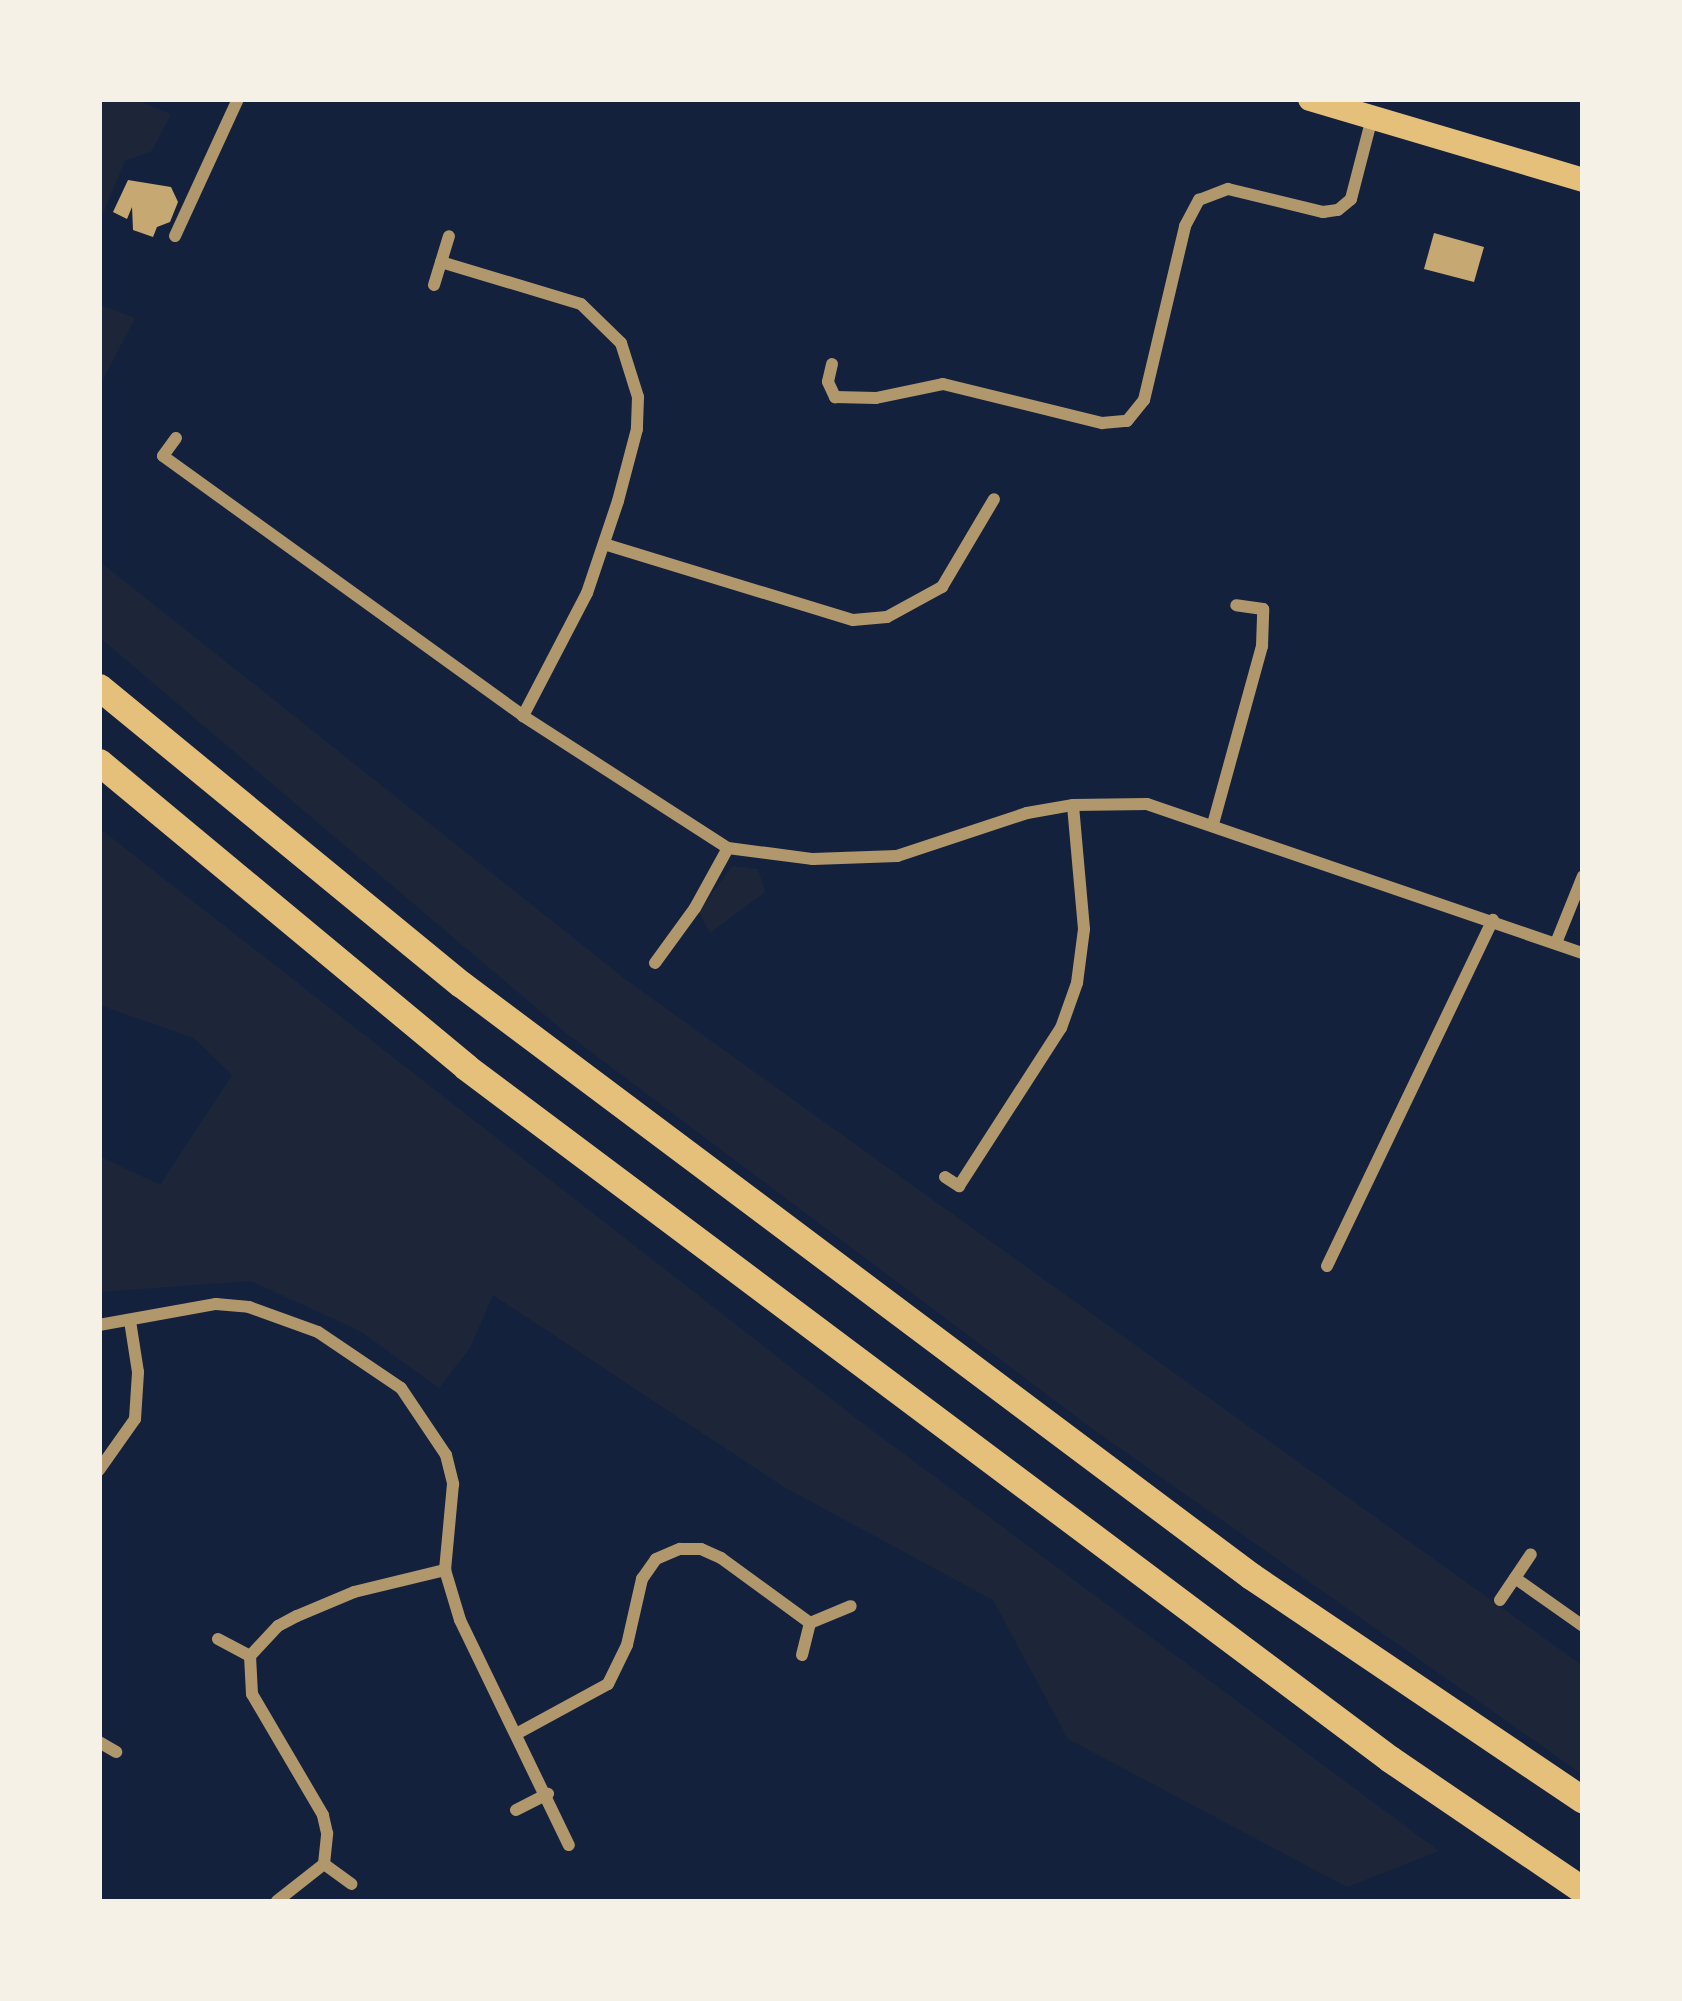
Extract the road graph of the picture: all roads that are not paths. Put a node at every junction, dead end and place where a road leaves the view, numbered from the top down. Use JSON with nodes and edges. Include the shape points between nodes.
{"nodes":[{"id":1,"x":238,"y":99,"type":"edge"},
{"id":2,"x":1310,"y":99,"type":"edge"},
{"id":3,"x":1372,"y":118,"type":"junction"},
{"id":4,"x":1583,"y":179,"type":"edge"},
{"id":5,"x":175,"y":236,"type":"dead end"},
{"id":6,"x":449,"y":236,"type":"dead end"},
{"id":7,"x":441,"y":262,"type":"junction"},
{"id":8,"x":434,"y":286,"type":"dead end"},
{"id":9,"x":832,"y":364,"type":"dead end"},
{"id":10,"x":176,"y":438,"type":"dead end"},
{"id":11,"x":994,"y":500,"type":"dead end"},
{"id":12,"x":604,"y":544,"type":"junction"},
{"id":13,"x":1237,"y":604,"type":"dead end"},
{"id":14,"x":99,"y":687,"type":"edge"},
{"id":15,"x":523,"y":716,"type":"junction"},
{"id":16,"x":99,"y":761,"type":"edge"},
{"id":17,"x":1073,"y":805,"type":"junction"},
{"id":18,"x":1213,"y":824,"type":"junction"},
{"id":19,"x":728,"y":848,"type":"junction"},
{"id":20,"x":1583,"y":875,"type":"edge"},
{"id":21,"x":1493,"y":920,"type":"junction"},
{"id":22,"x":1556,"y":944,"type":"junction"},
{"id":23,"x":1583,"y":953,"type":"edge"},
{"id":24,"x":655,"y":964,"type":"dead end"},
{"id":25,"x":945,"y":1178,"type":"dead end"},
{"id":26,"x":1328,"y":1266,"type":"dead end"},
{"id":27,"x":130,"y":1321,"type":"junction"},
{"id":28,"x":99,"y":1325,"type":"edge"},
{"id":29,"x":99,"y":1470,"type":"edge"},
{"id":30,"x":1531,"y":1554,"type":"dead end"},
{"id":31,"x":445,"y":1570,"type":"junction"},
{"id":32,"x":1514,"y":1578,"type":"junction"},
{"id":33,"x":1500,"y":1600,"type":"dead end"},
{"id":34,"x":851,"y":1606,"type":"dead end"},
{"id":35,"x":811,"y":1623,"type":"junction"},
{"id":36,"x":1583,"y":1626,"type":"edge"},
{"id":37,"x":218,"y":1639,"type":"dead end"},
{"id":38,"x":802,"y":1655,"type":"dead end"},
{"id":39,"x":250,"y":1656,"type":"junction"},
{"id":40,"x":518,"y":1732,"type":"junction"},
{"id":41,"x":99,"y":1742,"type":"edge"},
{"id":42,"x":116,"y":1752,"type":"dead end"},
{"id":43,"x":548,"y":1795,"type":"junction"},
{"id":44,"x":1583,"y":1800,"type":"edge"},
{"id":45,"x":516,"y":1810,"type":"dead end"},
{"id":46,"x":569,"y":1845,"type":"dead end"},
{"id":47,"x":325,"y":1864,"type":"junction"},
{"id":48,"x":352,"y":1884,"type":"dead end"},
{"id":49,"x":1583,"y":1890,"type":"edge"},
{"id":50,"x":277,"y":1900,"type":"edge"}],
"edges":[{"from":1,"to":5,"type":"street"},
{"from":2,"to":3,"type":"main road"},
{"from":3,"to":4,"type":"main road"},
{"from":3,"to":9,"type":"street","via":[[1351,199],[1338,210],[1228,189],[1199,200],[1185,226],[1144,400],[1127,421],[1102,423],[944,383],[876,398],[836,397],[828,382]]},
{"from":6,"to":7,"type":"street"},
{"from":7,"to":8,"type":"street"},
{"from":7,"to":12,"type":"street","via":[[581,304],[621,343],[638,397],[637,429]]},
{"from":10,"to":15,"type":"street","via":[[163,456]]},
{"from":11,"to":12,"type":"street","via":[[942,587],[886,617],[853,620]]},
{"from":12,"to":15,"type":"street","via":[[573,628]]},
{"from":13,"to":18,"type":"street","via":[[1263,608],[1262,646]]},
{"from":14,"to":44,"type":"highway","via":[[460,984],[1251,1576]]},
{"from":15,"to":19,"type":"street"},
{"from":16,"to":49,"type":"highway","via":[[485,1081],[1390,1760]]},
{"from":17,"to":18,"type":"street","via":[[1147,804]]},
{"from":17,"to":19,"type":"street","via":[[1027,812],[897,856],[836,860]]},
{"from":17,"to":25,"type":"street","via":[[1084,929],[1072,998],[1034,1075],[958,1186]]},
{"from":18,"to":21,"type":"street"},
{"from":19,"to":24,"type":"street"},
{"from":20,"to":22,"type":"street"},
{"from":21,"to":22,"type":"street"},
{"from":21,"to":26,"type":"street"},
{"from":22,"to":23,"type":"street"},
{"from":27,"to":28,"type":"street"},
{"from":27,"to":29,"type":"street","via":[[135,1419]]},
{"from":27,"to":31,"type":"street","via":[[216,1304],[249,1307],[318,1332],[401,1388],[446,1455],[453,1484]]},
{"from":30,"to":32,"type":"street"},
{"from":31,"to":39,"type":"street","via":[[354,1592],[297,1616]]},
{"from":31,"to":40,"type":"street","via":[[460,1620]]},
{"from":32,"to":33,"type":"street"},
{"from":32,"to":36,"type":"street"},
{"from":34,"to":35,"type":"street"},
{"from":35,"to":38,"type":"street"},
{"from":35,"to":40,"type":"street","via":[[722,1558],[680,1549],[656,1559],[642,1579],[627,1646],[608,1684]]},
{"from":37,"to":39,"type":"street"},
{"from":39,"to":47,"type":"street","via":[[252,1694],[323,1815]]},
{"from":40,"to":43,"type":"street"},
{"from":41,"to":42,"type":"street"},
{"from":43,"to":45,"type":"street"},
{"from":43,"to":46,"type":"street"},
{"from":47,"to":48,"type":"street"},
{"from":47,"to":50,"type":"street"}]}
